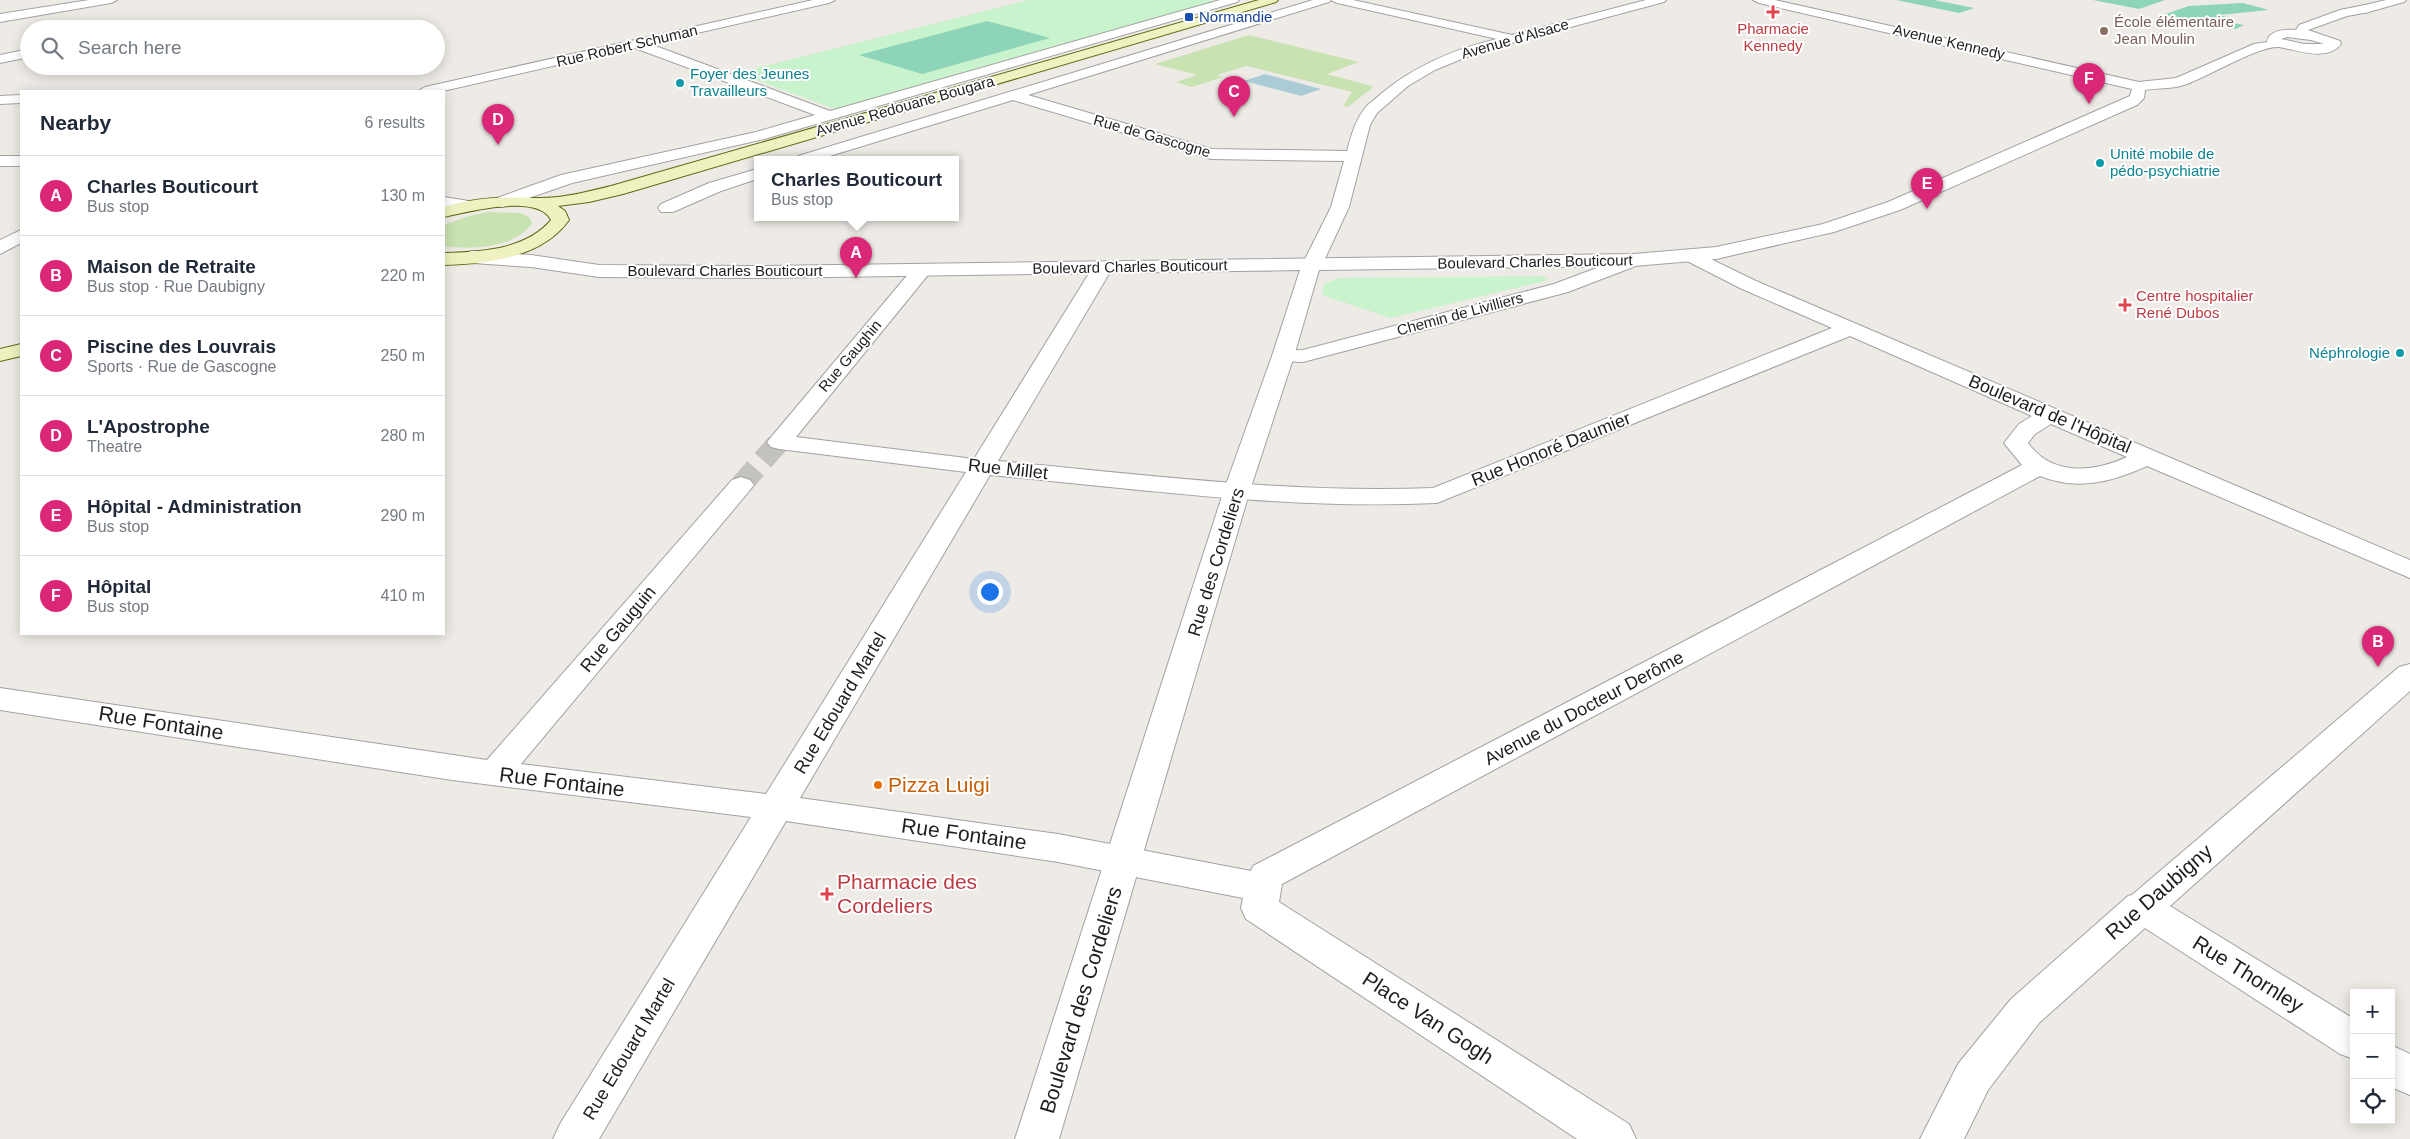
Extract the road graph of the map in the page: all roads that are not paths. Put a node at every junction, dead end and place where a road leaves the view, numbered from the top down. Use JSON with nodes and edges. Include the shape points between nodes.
{"nodes":[{"id":1,"x":111,"y":0,"type":"edge"},
{"id":2,"x":829,"y":0,"type":"edge"},
{"id":3,"x":1230,"y":0,"type":"edge"},
{"id":4,"x":1272,"y":0,"type":"edge"},
{"id":5,"x":1289,"y":0,"type":"edge"},
{"id":6,"x":1324,"y":0,"type":"edge"},
{"id":7,"x":1337,"y":0,"type":"edge"},
{"id":8,"x":1660,"y":0,"type":"edge"},
{"id":9,"x":1760,"y":0,"type":"edge"},
{"id":10,"x":2400,"y":0,"type":"edge"},
{"id":11,"x":2340,"y":2,"type":"dead end"},
{"id":12,"x":2366,"y":9,"type":"junction"},
{"id":13,"x":0,"y":18,"type":"edge"},
{"id":14,"x":2301,"y":34,"type":"junction"},
{"id":15,"x":1510,"y":38,"type":"junction"},
{"id":16,"x":2278,"y":43,"type":"junction"},
{"id":17,"x":637,"y":44,"type":"junction"},
{"id":18,"x":20,"y":56,"type":"edge"},
{"id":19,"x":0,"y":59,"type":"edge"},
{"id":20,"x":2139,"y":86,"type":"junction"},
{"id":21,"x":430,"y":90,"type":"edge"},
{"id":22,"x":1012,"y":95,"type":"junction"},
{"id":23,"x":20,"y":99,"type":"edge"},
{"id":24,"x":0,"y":100,"type":"edge"},
{"id":25,"x":830,"y":116,"type":"junction"},
{"id":26,"x":763,"y":156,"type":"edge"},
{"id":27,"x":814,"y":156,"type":"edge"},
{"id":28,"x":1354,"y":156,"type":"junction"},
{"id":29,"x":754,"y":159,"type":"edge"},
{"id":30,"x":20,"y":160,"type":"edge"},
{"id":31,"x":0,"y":161,"type":"edge"},
{"id":32,"x":754,"y":175,"type":"edge"},
{"id":33,"x":686,"y":179,"type":"junction"},
{"id":34,"x":720,"y":185,"type":"junction"},
{"id":35,"x":445,"y":202,"type":"edge"},
{"id":36,"x":503,"y":202,"type":"junction"},
{"id":37,"x":537,"y":203,"type":"junction"},
{"id":38,"x":469,"y":206,"type":"junction"},
{"id":39,"x":667,"y":208,"type":"dead end"},
{"id":40,"x":445,"y":212,"type":"edge"},
{"id":41,"x":560,"y":220,"type":"junction"},
{"id":42,"x":20,"y":236,"type":"edge"},
{"id":43,"x":541,"y":238,"type":"junction"},
{"id":44,"x":0,"y":248,"type":"edge"},
{"id":45,"x":1692,"y":256,"type":"junction"},
{"id":46,"x":472,"y":258,"type":"junction"},
{"id":47,"x":445,"y":259,"type":"edge"},
{"id":48,"x":1634,"y":260,"type":"junction"},
{"id":49,"x":1312,"y":265,"type":"junction"},
{"id":50,"x":569,"y":266,"type":"junction"},
{"id":51,"x":1103,"y":267,"type":"junction"},
{"id":52,"x":922,"y":270,"type":"junction"},
{"id":53,"x":1851,"y":328,"type":"junction"},
{"id":54,"x":20,"y":350,"type":"edge"},
{"id":55,"x":0,"y":355,"type":"edge"},
{"id":56,"x":1283,"y":356,"type":"junction"},
{"id":57,"x":20,"y":361,"type":"edge"},
{"id":58,"x":0,"y":366,"type":"edge"},
{"id":59,"x":2051,"y":414,"type":"junction"},
{"id":60,"x":779,"y":442,"type":"joint"},
{"id":61,"x":2149,"y":456,"type":"junction"},
{"id":62,"x":982,"y":467,"type":"junction"},
{"id":63,"x":2038,"y":467,"type":"junction"},
{"id":64,"x":741,"y":485,"type":"tunnel mouth"},
{"id":65,"x":1237,"y":490,"type":"junction"},
{"id":66,"x":2410,"y":570,"type":"edge"},
{"id":67,"x":2410,"y":674,"type":"edge"},
{"id":68,"x":0,"y":698,"type":"edge"},
{"id":69,"x":495,"y":773,"type":"junction"},
{"id":70,"x":776,"y":808,"type":"junction"},
{"id":71,"x":1125,"y":861,"type":"junction"},
{"id":72,"x":1263,"y":888,"type":"junction"},
{"id":73,"x":2141,"y":907,"type":"junction"},
{"id":74,"x":2350,"y":1038,"type":"edge"},
{"id":75,"x":2395,"y":1067,"type":"edge"},
{"id":76,"x":2410,"y":1076,"type":"edge"},
{"id":77,"x":576,"y":1139,"type":"edge"},
{"id":78,"x":1037,"y":1139,"type":"edge"},
{"id":79,"x":1614,"y":1139,"type":"edge"},
{"id":80,"x":1942,"y":1139,"type":"edge"}],
"edges":[{"from":1,"to":13,"type":"street"},
{"from":2,"to":17,"type":"street","name":"Rue Robert Schuman"},
{"from":3,"to":25,"type":"street","name":"Avenue Redouane Bougara"},
{"from":4,"to":37,"type":"main road","name":"Avenue Redouane Bougara","via":[[617,190]]},
{"from":5,"to":26,"type":"main road","name":"Avenue Redouane Bougara"},
{"from":6,"to":22,"type":"street","name":"Avenue Redouane Bougara"},
{"from":7,"to":15,"type":"street"},
{"from":8,"to":15,"type":"street","name":"Avenue d'Alsace"},
{"from":9,"to":20,"type":"street","name":"Avenue Kennedy"},
{"from":10,"to":12,"type":"street"},
{"from":11,"to":12,"type":"street"},
{"from":12,"to":14,"type":"street","via":[[2344,13],[2303,28]]},
{"from":14,"to":16,"type":"street","via":[[2282,34],[2272,38]]},
{"from":14,"to":16,"type":"street","via":[[2335,44],[2319,49]]},
{"from":15,"to":28,"type":"street","name":"Avenue d'Alsace","via":[[1452,57],[1403,82],[1371,110],[1362,125]]},
{"from":16,"to":20,"type":"street","name":"Avenue Kennedy","via":[[2179,82]]},
{"from":17,"to":21,"type":"street","name":"Rue Robert Schuman"},
{"from":17,"to":25,"type":"street"},
{"from":18,"to":19,"type":"street"},
{"from":20,"to":45,"type":"street","name":"Boulevard Charles Bouticourt","via":[[2137,98],[2132,102],[1894,206],[1828,228]]},
{"from":22,"to":27,"type":"street","name":"Avenue Redouane Bougara"},
{"from":22,"to":28,"type":"street","name":"Rue de Gascogne","via":[[1206,153]]},
{"from":23,"to":24,"type":"street"},
{"from":25,"to":36,"type":"street","name":"Avenue Redouane Bougara","via":[[567,180]]},
{"from":28,"to":49,"type":"street","name":"Avenue d'Alsace","via":[[1340,207]]},
{"from":29,"to":33,"type":"main road","name":"Avenue Redouane Bougara"},
{"from":30,"to":31,"type":"street"},
{"from":32,"to":34,"type":"street"},
{"from":33,"to":34,"type":"street"},
{"from":33,"to":41,"type":"main road","name":"Avenue Redouane Bougara"},
{"from":34,"to":39,"type":"street"},
{"from":35,"to":38,"type":"street"},
{"from":36,"to":37,"type":"main road","name":"Avenue Redouane Bougara"},
{"from":36,"to":38,"type":"main road","name":"Avenue Redouane Bougara"},
{"from":37,"to":41,"type":"main road","via":[[555,210]]},
{"from":38,"to":40,"type":"main road","name":"Avenue Redouane Bougara"},
{"from":41,"to":43,"type":"main road","via":[[551,232]]},
{"from":42,"to":44,"type":"street"},
{"from":43,"to":46,"type":"main road","via":[[514,249]]},
{"from":43,"to":50,"type":"street"},
{"from":45,"to":48,"type":"street","name":"Boulevard Charles Bouticourt"},
{"from":45,"to":53,"type":"street","name":"Boulevard de l'Hôpital","via":[[1749,285]]},
{"from":46,"to":47,"type":"main road"},
{"from":46,"to":50,"type":"street","name":"Boulevard Charles Bouticourt"},
{"from":48,"to":49,"type":"street","name":"Boulevard Charles Bouticourt"},
{"from":48,"to":56,"type":"street","name":"Chemin de Livilliers","via":[[1551,290],[1303,356]]},
{"from":49,"to":51,"type":"street","name":"Boulevard Charles Bouticourt"},
{"from":49,"to":56,"type":"street","name":"Rue des Cordeliers"},
{"from":50,"to":52,"type":"street","name":"Boulevard Charles Bouticourt","via":[[599,271]]},
{"from":51,"to":52,"type":"street","name":"Boulevard Charles Bouticourt"},
{"from":51,"to":62,"type":"street","name":"Rue Edouard Martel"},
{"from":52,"to":60,"type":"street","name":"Rue Gaughin"},
{"from":53,"to":59,"type":"street","name":"Boulevard de l'Hôpital"},
{"from":53,"to":65,"type":"street","name":"Rue Honoré Daumier","via":[[1437,495],[1374,498]]},
{"from":54,"to":55,"type":"main road"},
{"from":56,"to":65,"type":"street","name":"Rue des Cordeliers"},
{"from":57,"to":58,"type":"main road"},
{"from":59,"to":61,"type":"street","name":"Boulevard de l'Hôpital"},
{"from":59,"to":63,"type":"street","via":[[2027,429],[2016,443]]},
{"from":60,"to":62,"type":"street","name":"Rue Millet"},
{"from":61,"to":63,"type":"street","via":[[2106,474],[2082,477]]},
{"from":61,"to":66,"type":"street","name":"Boulevard de l'Hôpital"},
{"from":62,"to":65,"type":"street","name":"Rue Millet"},
{"from":62,"to":70,"type":"street","name":"Rue Edouard Martel"},
{"from":63,"to":72,"type":"street","name":"Avenue du Docteur Derôme","via":[[1266,876]]},
{"from":64,"to":69,"type":"street","name":"Rue Gauguin"},
{"from":65,"to":71,"type":"street","name":"Rue des Cordeliers"},
{"from":67,"to":73,"type":"street","name":"Rue Daubigny"},
{"from":68,"to":69,"type":"street","name":"Rue Fontaine"},
{"from":69,"to":70,"type":"street","name":"Rue Fontaine"},
{"from":70,"to":71,"type":"street","name":"Rue Fontaine","via":[[1058,848]]},
{"from":70,"to":77,"type":"street","name":"Rue Edouard Martel"},
{"from":71,"to":72,"type":"street"},
{"from":71,"to":78,"type":"street","name":"Boulevard des Cordeliers"},
{"from":72,"to":79,"type":"street","name":"Place Van Gogh","via":[[1259,908]]},
{"from":73,"to":74,"type":"street","name":"Rue Thornley"},
{"from":73,"to":80,"type":"street","name":"Rue Daubigny","via":[[2025,1011],[1972,1077]]},
{"from":75,"to":76,"type":"street"}]}
